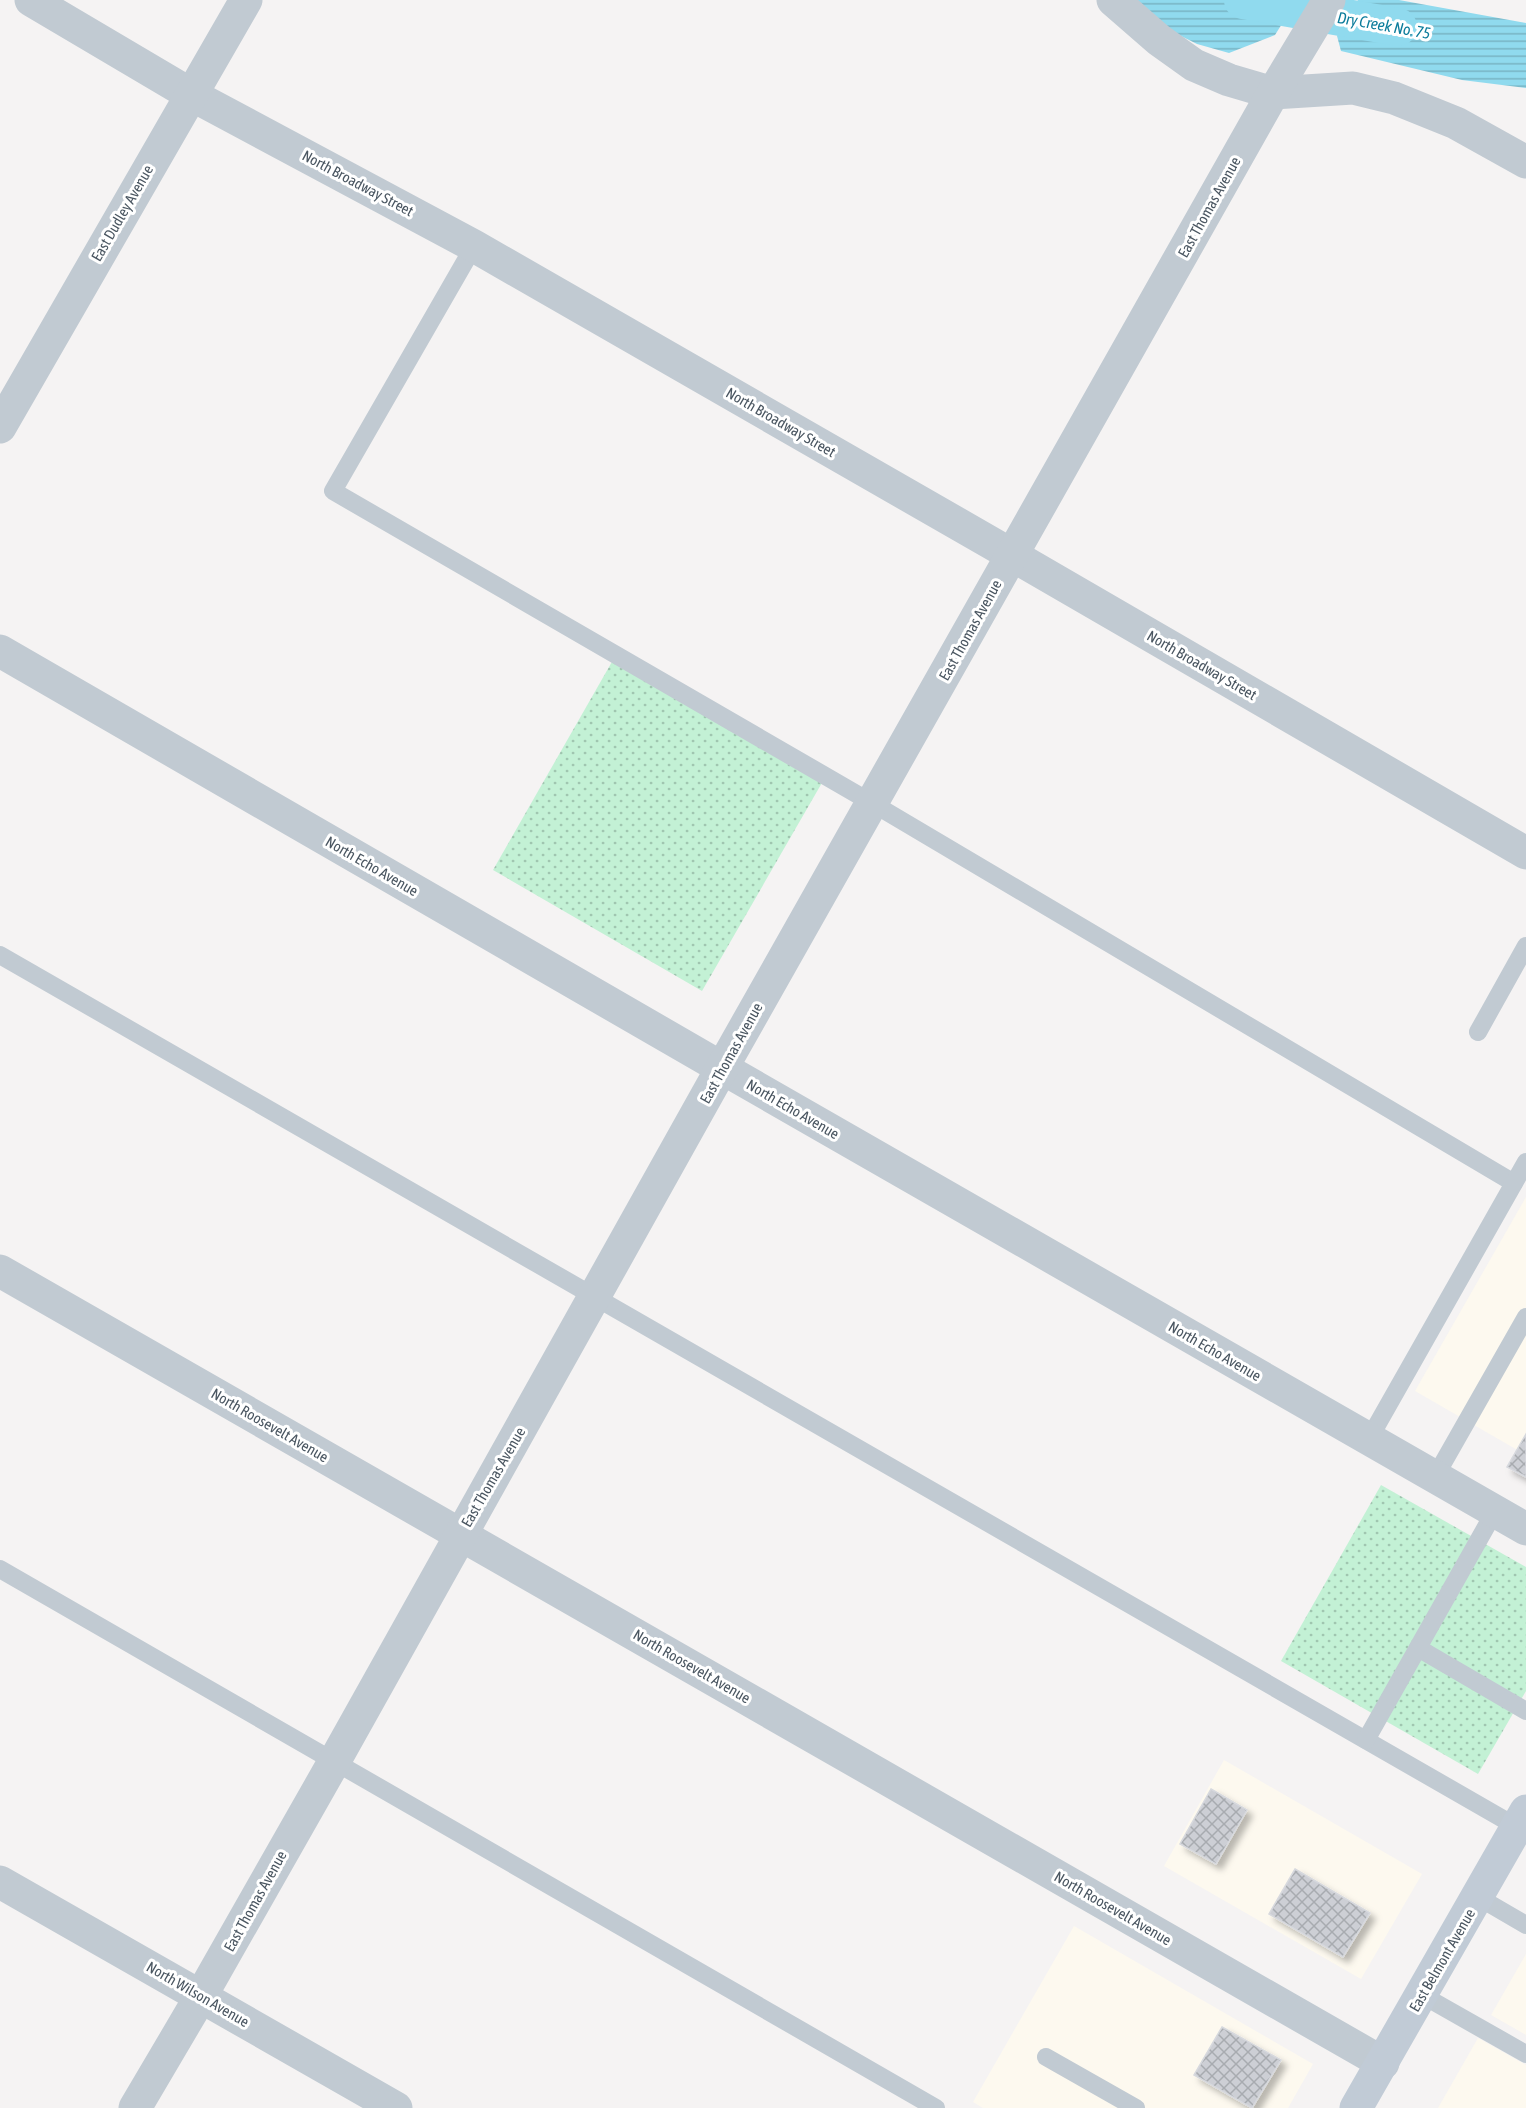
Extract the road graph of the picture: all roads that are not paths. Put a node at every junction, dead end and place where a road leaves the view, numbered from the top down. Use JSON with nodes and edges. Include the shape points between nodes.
{"nodes":[{"id":1,"x":31,"y":0,"type":"edge"},
{"id":2,"x":246,"y":0,"type":"edge"},
{"id":3,"x":1113,"y":0,"type":"edge"},
{"id":4,"x":1329,"y":0,"type":"edge"},
{"id":5,"x":1273,"y":93,"type":"junction"},
{"id":6,"x":190,"y":94,"type":"junction"},
{"id":7,"x":1526,"y":162,"type":"edge"},
{"id":8,"x":474,"y":246,"type":"junction"},
{"id":9,"x":0,"y":427,"type":"edge"},
{"id":10,"x":1012,"y":555,"type":"junction"},
{"id":11,"x":0,"y":651,"type":"edge"},
{"id":12,"x":872,"y":803,"type":"junction"},
{"id":13,"x":1526,"y":853,"type":"edge"},
{"id":14,"x":1526,"y":946,"type":"edge"},
{"id":15,"x":0,"y":955,"type":"edge"},
{"id":16,"x":1478,"y":1032,"type":"dead end"},
{"id":17,"x":722,"y":1068,"type":"junction"},
{"id":18,"x":1526,"y":1162,"type":"edge"},
{"id":19,"x":1514,"y":1183,"type":"junction"},
{"id":20,"x":0,"y":1271,"type":"edge"},
{"id":21,"x":596,"y":1296,"type":"junction"},
{"id":22,"x":1526,"y":1317,"type":"edge"},
{"id":23,"x":1369,"y":1439,"type":"junction"},
{"id":24,"x":1435,"y":1477,"type":"junction"},
{"id":25,"x":1495,"y":1511,"type":"junction"},
{"id":26,"x":1526,"y":1529,"type":"edge"},
{"id":27,"x":461,"y":1534,"type":"junction"},
{"id":28,"x":0,"y":1569,"type":"edge"},
{"id":29,"x":1418,"y":1648,"type":"junction"},
{"id":30,"x":1526,"y":1711,"type":"edge"},
{"id":31,"x":1366,"y":1740,"type":"junction"},
{"id":32,"x":334,"y":1762,"type":"junction"},
{"id":33,"x":1522,"y":1819,"type":"edge"},
{"id":34,"x":0,"y":1882,"type":"edge"},
{"id":35,"x":1478,"y":1897,"type":"junction"},
{"id":36,"x":1526,"y":1925,"type":"edge"},
{"id":37,"x":1422,"y":1995,"type":"junction"},
{"id":38,"x":201,"y":1996,"type":"junction"},
{"id":39,"x":1526,"y":2054,"type":"edge"},
{"id":40,"x":1046,"y":2057,"type":"dead end"},
{"id":41,"x":1383,"y":2062,"type":"junction"},
{"id":42,"x":135,"y":2108,"type":"edge"},
{"id":43,"x":396,"y":2108,"type":"edge"},
{"id":44,"x":936,"y":2108,"type":"edge"},
{"id":45,"x":1136,"y":2108,"type":"edge"},
{"id":46,"x":1356,"y":2108,"type":"edge"}],
"edges":[{"from":1,"to":6,"type":"street","name":"North Broadway Street"},
{"from":2,"to":6,"type":"street","name":"East Dudley Avenue"},
{"from":3,"to":5,"type":"street","via":[[1194,65]]},
{"from":4,"to":5,"type":"street","name":"East Thomas Avenue"},
{"from":5,"to":7,"type":"street","via":[[1353,88],[1394,99],[1456,123]]},
{"from":5,"to":10,"type":"street","name":"East Thomas Avenue"},
{"from":6,"to":8,"type":"street","name":"North Broadway Street"},
{"from":6,"to":9,"type":"street","name":"East Dudley Avenue"},
{"from":8,"to":10,"type":"street","name":"North Broadway Street"},
{"from":8,"to":12,"type":"lane","via":[[333,491]]},
{"from":10,"to":12,"type":"street","name":"East Thomas Avenue"},
{"from":10,"to":13,"type":"street","name":"North Broadway Street"},
{"from":11,"to":17,"type":"street","name":"North Echo Avenue"},
{"from":12,"to":17,"type":"street","name":"East Thomas Avenue"},
{"from":12,"to":19,"type":"lane"},
{"from":14,"to":16,"type":"lane"},
{"from":15,"to":21,"type":"lane"},
{"from":17,"to":21,"type":"street","name":"East Thomas Avenue"},
{"from":17,"to":23,"type":"street","name":"North Echo Avenue"},
{"from":18,"to":19,"type":"lane"},
{"from":19,"to":23,"type":"lane"},
{"from":20,"to":27,"type":"street","name":"North Roosevelt Avenue"},
{"from":21,"to":27,"type":"street","name":"East Thomas Avenue"},
{"from":21,"to":31,"type":"lane"},
{"from":22,"to":24,"type":"lane"},
{"from":23,"to":24,"type":"street","name":"North Echo Avenue"},
{"from":24,"to":25,"type":"street","name":"North Echo Avenue"},
{"from":25,"to":26,"type":"street","name":"North Echo Avenue"},
{"from":25,"to":29,"type":"lane"},
{"from":27,"to":32,"type":"street","name":"East Thomas Avenue"},
{"from":27,"to":41,"type":"street","name":"North Roosevelt Avenue"},
{"from":28,"to":32,"type":"lane"},
{"from":29,"to":30,"type":"lane"},
{"from":29,"to":31,"type":"lane"},
{"from":31,"to":33,"type":"lane"},
{"from":32,"to":38,"type":"street","name":"East Thomas Avenue"},
{"from":32,"to":44,"type":"lane"},
{"from":33,"to":35,"type":"main road","name":"East Belmont Avenue"},
{"from":34,"to":38,"type":"street","name":"North Wilson Avenue"},
{"from":35,"to":36,"type":"lane"},
{"from":35,"to":37,"type":"main road","name":"East Belmont Avenue"},
{"from":37,"to":39,"type":"lane"},
{"from":37,"to":41,"type":"main road","name":"East Belmont Avenue"},
{"from":38,"to":42,"type":"street","name":"East Thomas Avenue"},
{"from":38,"to":43,"type":"street","name":"North Wilson Avenue"},
{"from":40,"to":45,"type":"lane"},
{"from":41,"to":46,"type":"main road","name":"East Belmont Avenue"}]}
